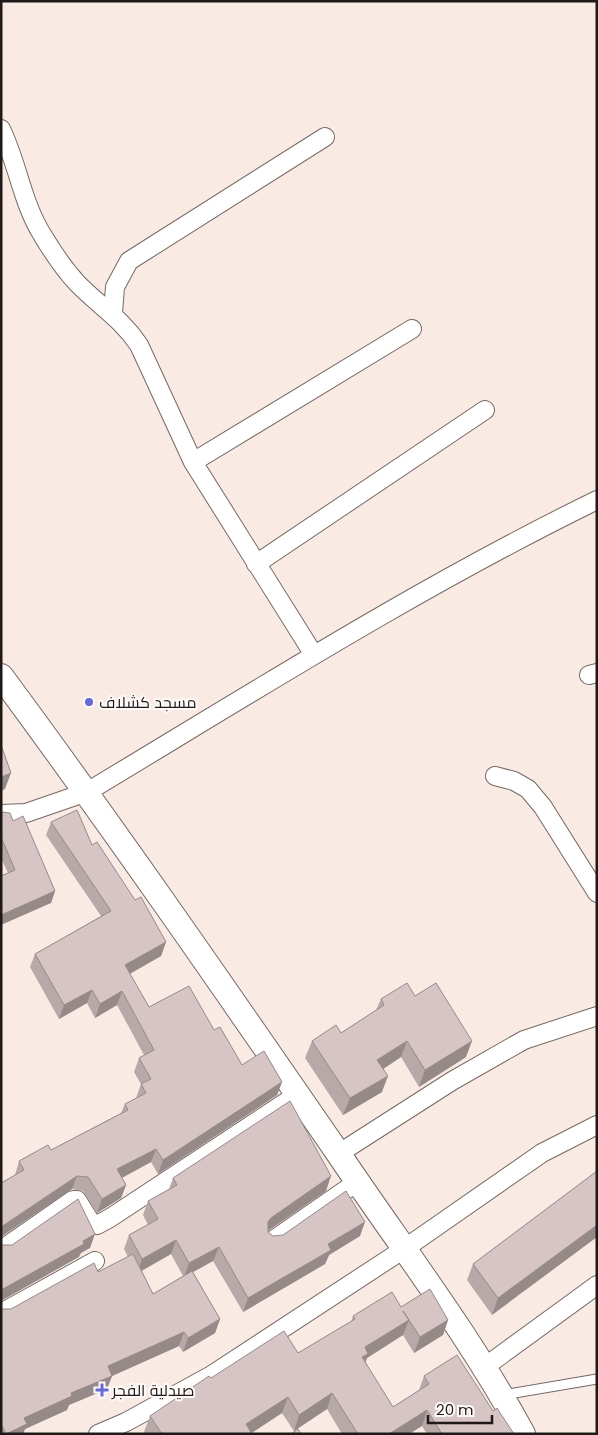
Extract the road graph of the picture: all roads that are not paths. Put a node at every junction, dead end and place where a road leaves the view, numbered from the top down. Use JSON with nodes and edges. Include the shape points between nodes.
{"nodes":[{"id":1,"x":1,"y":129,"type":"edge"},
{"id":2,"x":326,"y":137,"type":"dead end"},
{"id":3,"x":113,"y":313,"type":"junction"},
{"id":4,"x":412,"y":329,"type":"dead end"},
{"id":5,"x":485,"y":410,"type":"dead end"},
{"id":6,"x":193,"y":462,"type":"junction"},
{"id":7,"x":597,"y":500,"type":"edge"},
{"id":8,"x":256,"y":564,"type":"junction"},
{"id":9,"x":314,"y":655,"type":"junction"},
{"id":10,"x":1,"y":676,"type":"edge"},
{"id":11,"x":495,"y":776,"type":"dead end"},
{"id":12,"x":87,"y":792,"type":"junction"},
{"id":13,"x":1,"y":814,"type":"edge"},
{"id":14,"x":597,"y":893,"type":"edge"},
{"id":15,"x":597,"y":1016,"type":"edge"},
{"id":16,"x":298,"y":1094,"type":"junction"},
{"id":17,"x":597,"y":1125,"type":"edge"},
{"id":18,"x":338,"y":1154,"type":"junction"},
{"id":19,"x":357,"y":1182,"type":"junction"},
{"id":20,"x":272,"y":1241,"type":"edge"},
{"id":21,"x":404,"y":1249,"type":"junction"},
{"id":22,"x":1,"y":1250,"type":"edge"},
{"id":23,"x":95,"y":1261,"type":"edge"},
{"id":24,"x":597,"y":1285,"type":"edge"},
{"id":25,"x":1,"y":1314,"type":"edge"},
{"id":26,"x":486,"y":1366,"type":"junction"},
{"id":27,"x":597,"y":1379,"type":"edge"},
{"id":28,"x":502,"y":1395,"type":"junction"},
{"id":29,"x":128,"y":1428,"type":"edge"},
{"id":30,"x":98,"y":1434,"type":"edge"},
{"id":31,"x":523,"y":1434,"type":"edge"}],
"edges":[{"from":1,"to":3,"type":"street","via":[[17,167],[28,209],[43,236],[77,283]]},
{"from":2,"to":3,"type":"street","via":[[129,261],[114,287]]},
{"from":3,"to":6,"type":"street","via":[[139,344]]},
{"from":4,"to":6,"type":"street"},
{"from":5,"to":8,"type":"street"},
{"from":6,"to":8,"type":"street"},
{"from":7,"to":9,"type":"street","via":[[508,544]]},
{"from":8,"to":9,"type":"street"},
{"from":9,"to":12,"type":"street"},
{"from":10,"to":12,"type":"main road"},
{"from":11,"to":14,"type":"street","via":[[528,789],[543,807]]},
{"from":12,"to":13,"type":"street","via":[[26,812]]},
{"from":12,"to":16,"type":"main road"},
{"from":15,"to":18,"type":"street","via":[[524,1040],[452,1081]]},
{"from":16,"to":18,"type":"main road"},
{"from":16,"to":22,"type":"street","via":[[97,1225],[92,1224],[85,1210],[77,1200],[73,1200]]},
{"from":17,"to":21,"type":"street","via":[[542,1153]]},
{"from":18,"to":19,"type":"main road"},
{"from":19,"to":20,"type":"street"},
{"from":19,"to":21,"type":"main road"},
{"from":21,"to":26,"type":"main road"},
{"from":21,"to":29,"type":"street"},
{"from":23,"to":25,"type":"street"},
{"from":24,"to":26,"type":"street"},
{"from":26,"to":28,"type":"main road"},
{"from":27,"to":28,"type":"lane"},
{"from":28,"to":31,"type":"main road"},
{"from":29,"to":30,"type":"street"}]}
